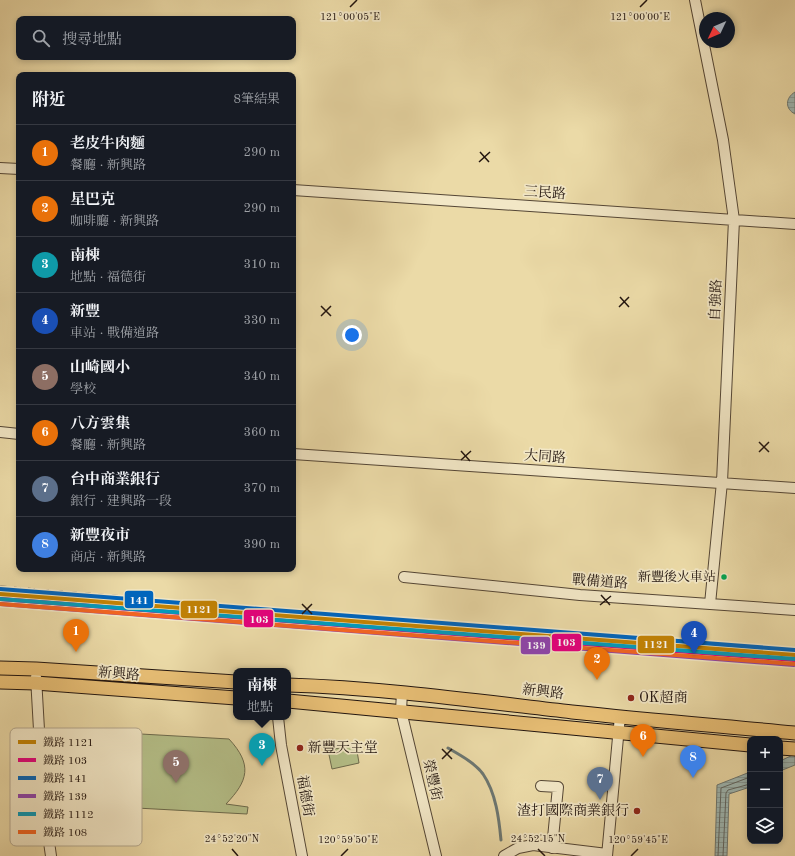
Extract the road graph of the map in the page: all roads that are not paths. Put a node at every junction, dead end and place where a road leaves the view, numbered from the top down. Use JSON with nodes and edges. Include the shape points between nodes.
{"nodes":[{"id":1,"x":695,"y":0,"type":"edge"},
{"id":2,"x":0,"y":168,"type":"edge"},
{"id":3,"x":16,"y":169,"type":"edge"},
{"id":4,"x":296,"y":190,"type":"edge"},
{"id":5,"x":734,"y":220,"type":"junction"},
{"id":6,"x":795,"y":224,"type":"edge"},
{"id":7,"x":0,"y":432,"type":"edge"},
{"id":8,"x":16,"y":434,"type":"edge"},
{"id":9,"x":296,"y":454,"type":"edge"},
{"id":10,"x":722,"y":482,"type":"junction"},
{"id":11,"x":795,"y":488,"type":"edge"},
{"id":12,"x":404,"y":577,"type":"dead end"},
{"id":13,"x":710,"y":604,"type":"junction"},
{"id":14,"x":795,"y":610,"type":"edge"},
{"id":15,"x":0,"y":668,"type":"edge"},
{"id":16,"x":36,"y":669,"type":"junction"},
{"id":17,"x":0,"y":682,"type":"edge"},
{"id":18,"x":233,"y":682,"type":"edge"},
{"id":19,"x":35,"y":683,"type":"junction"},
{"id":20,"x":291,"y":684,"type":"edge"},
{"id":21,"x":402,"y":692,"type":"junction"},
{"id":22,"x":233,"y":698,"type":"edge"},
{"id":23,"x":291,"y":701,"type":"edge"},
{"id":24,"x":401,"y":711,"type":"junction"},
{"id":25,"x":620,"y":716,"type":"junction"},
{"id":26,"x":278,"y":720,"type":"edge"},
{"id":27,"x":38,"y":728,"type":"edge"},
{"id":28,"x":618,"y":731,"type":"junction"},
{"id":29,"x":795,"y":733,"type":"edge"},
{"id":30,"x":747,"y":745,"type":"edge"},
{"id":31,"x":541,"y":786,"type":"dead end"},
{"id":32,"x":50,"y":846,"type":"edge"},
{"id":33,"x":552,"y":848,"type":"junction"},
{"id":34,"x":607,"y":855,"type":"edge"},
{"id":35,"x":51,"y":856,"type":"edge"},
{"id":36,"x":302,"y":856,"type":"edge"},
{"id":37,"x":436,"y":856,"type":"edge"},
{"id":38,"x":504,"y":856,"type":"edge"}],
"edges":[{"from":1,"to":5,"type":"street","name":"自強路","via":[[724,140]]},
{"from":2,"to":3,"type":"street"},
{"from":4,"to":5,"type":"street","name":"三民路"},
{"from":5,"to":6,"type":"street","name":"三民路"},
{"from":5,"to":10,"type":"street","name":"自強路"},
{"from":7,"to":8,"type":"street"},
{"from":9,"to":10,"type":"street","name":"大同路"},
{"from":10,"to":11,"type":"street","name":"大同路"},
{"from":10,"to":13,"type":"street","name":"自強路"},
{"from":12,"to":13,"type":"street","name":"戰備道路","via":[[580,595]]},
{"from":13,"to":14,"type":"street","name":"戰備道路"},
{"from":15,"to":16,"type":"main road","name":"新興路"},
{"from":16,"to":18,"type":"main road","name":"新興路"},
{"from":16,"to":19,"type":"street"},
{"from":17,"to":19,"type":"main road","name":"新興路"},
{"from":19,"to":22,"type":"main road","name":"新興路"},
{"from":19,"to":27,"type":"street"},
{"from":20,"to":21,"type":"main road","name":"新興路"},
{"from":21,"to":24,"type":"street","name":"榮豐街"},
{"from":21,"to":25,"type":"main road","name":"新興路"},
{"from":23,"to":24,"type":"main road"},
{"from":24,"to":28,"type":"main road"},
{"from":24,"to":37,"type":"street","name":"榮豐街"},
{"from":25,"to":28,"type":"street"},
{"from":25,"to":29,"type":"main road","name":"新興路"},
{"from":26,"to":36,"type":"street","name":"福德街"},
{"from":28,"to":30,"type":"main road"},
{"from":28,"to":34,"type":"street"},
{"from":31,"to":33,"type":"street","via":[[558,787]]},
{"from":32,"to":35,"type":"street"},
{"from":33,"to":34,"type":"street"},
{"from":33,"to":38,"type":"street","via":[[533,845],[518,848]]}]}
